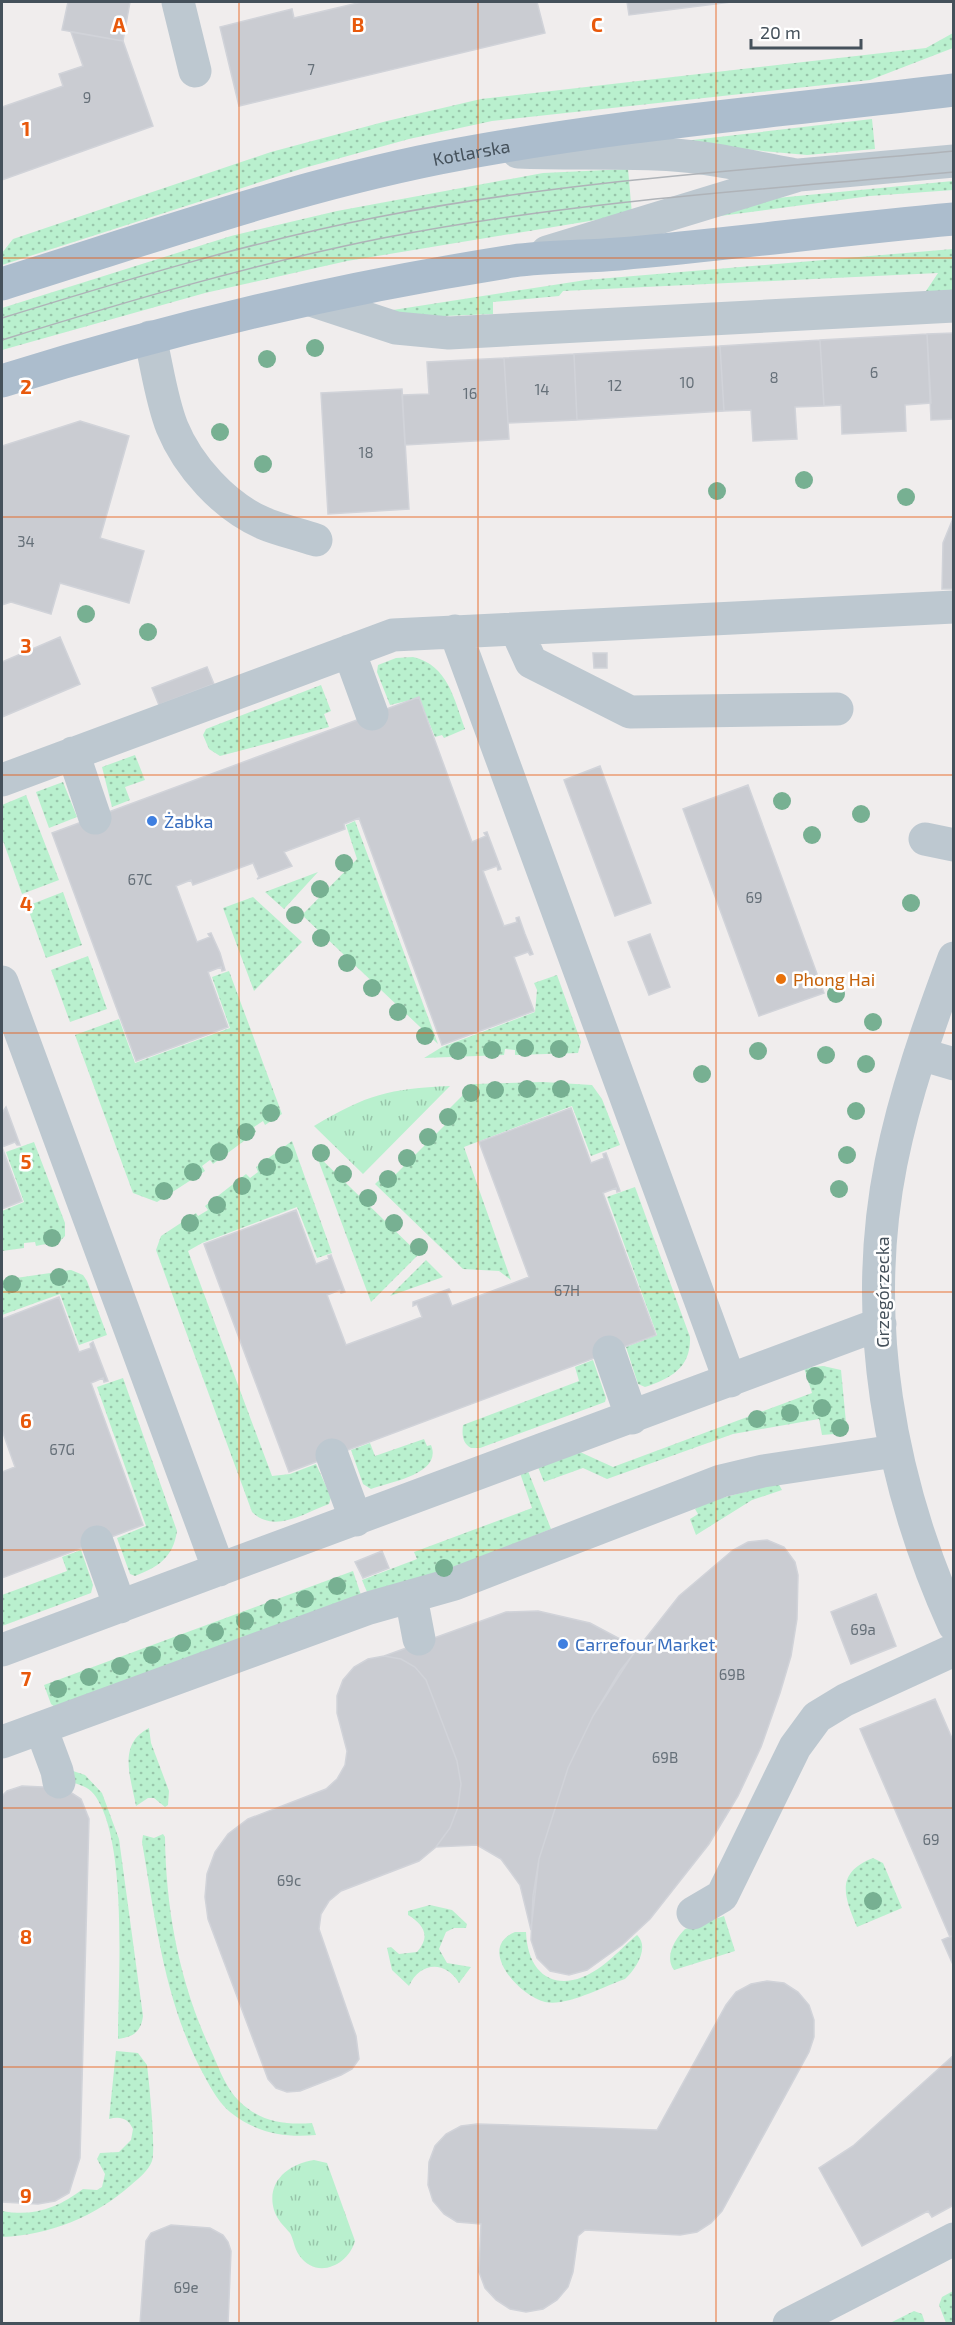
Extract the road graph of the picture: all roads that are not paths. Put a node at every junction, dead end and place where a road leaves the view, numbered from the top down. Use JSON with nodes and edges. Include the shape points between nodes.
{"nodes":[{"id":1,"x":178,"y":2,"type":"edge"},
{"id":2,"x":195,"y":71,"type":"dead end"},
{"id":3,"x":954,"y":90,"type":"edge"},
{"id":4,"x":486,"y":150,"type":"junction"},
{"id":5,"x":954,"y":161,"type":"edge"},
{"id":6,"x":799,"y":175,"type":"junction"},
{"id":7,"x":954,"y":219,"type":"edge"},
{"id":8,"x":516,"y":261,"type":"junction"},
{"id":9,"x":2,"y":284,"type":"edge"},
{"id":10,"x":311,"y":300,"type":"junction"},
{"id":11,"x":954,"y":306,"type":"edge"},
{"id":12,"x":150,"y":337,"type":"junction"},
{"id":13,"x":2,"y":381,"type":"edge"},
{"id":14,"x":316,"y":540,"type":"dead end"},
{"id":15,"x":954,"y":608,"type":"edge"},
{"id":16,"x":516,"y":629,"type":"junction"},
{"id":17,"x":455,"y":631,"type":"junction"},
{"id":18,"x":349,"y":651,"type":"junction"},
{"id":19,"x":837,"y":709,"type":"dead end"},
{"id":20,"x":372,"y":714,"type":"dead end"},
{"id":21,"x":74,"y":753,"type":"junction"},
{"id":22,"x":2,"y":780,"type":"edge"},
{"id":23,"x":95,"y":818,"type":"dead end"},
{"id":24,"x":954,"y":958,"type":"edge"},
{"id":25,"x":2,"y":982,"type":"edge"},
{"id":26,"x":920,"y":1054,"type":"junction"},
{"id":27,"x":954,"y":1064,"type":"edge"},
{"id":28,"x":880,"y":1324,"type":"junction"},
{"id":29,"x":609,"y":1352,"type":"dead end"},
{"id":30,"x":730,"y":1381,"type":"junction"},
{"id":31,"x":632,"y":1418,"type":"junction"},
{"id":32,"x":895,"y":1451,"type":"junction"},
{"id":33,"x":332,"y":1455,"type":"dead end"},
{"id":34,"x":356,"y":1520,"type":"junction"},
{"id":35,"x":97,"y":1542,"type":"dead end"},
{"id":36,"x":219,"y":1570,"type":"junction"},
{"id":37,"x":411,"y":1597,"type":"junction"},
{"id":38,"x":120,"y":1607,"type":"junction"},
{"id":39,"x":954,"y":1625,"type":"edge"},
{"id":40,"x":419,"y":1639,"type":"dead end"},
{"id":41,"x":2,"y":1650,"type":"edge"},
{"id":42,"x":954,"y":1650,"type":"edge"},
{"id":43,"x":41,"y":1728,"type":"junction"},
{"id":44,"x":2,"y":1742,"type":"edge"},
{"id":45,"x":58,"y":1782,"type":"dead end"},
{"id":46,"x":693,"y":1913,"type":"dead end"},
{"id":47,"x":954,"y":2238,"type":"edge"},
{"id":48,"x":789,"y":2324,"type":"edge"}],
"edges":[{"from":1,"to":2,"type":"street"},
{"from":3,"to":4,"type":"main road","name":"Kotlarska","via":[[666,121]]},
{"from":4,"to":6,"type":"street","via":[[656,154],[718,160]]},
{"from":4,"to":9,"type":"main road","name":"Kotlarska","via":[[318,186]]},
{"from":5,"to":6,"type":"street"},
{"from":6,"to":8,"type":"street"},
{"from":7,"to":8,"type":"main road"},
{"from":8,"to":10,"type":"main road"},
{"from":10,"to":11,"type":"street","via":[[396,328],[449,333]]},
{"from":10,"to":12,"type":"main road"},
{"from":12,"to":13,"type":"main road"},
{"from":12,"to":14,"type":"street","via":[[172,426],[203,476],[232,504],[262,523]]},
{"from":15,"to":16,"type":"street"},
{"from":16,"to":17,"type":"street"},
{"from":16,"to":19,"type":"street","via":[[531,662],[630,712]]},
{"from":17,"to":18,"type":"street","via":[[393,635]]},
{"from":17,"to":30,"type":"street"},
{"from":18,"to":20,"type":"street"},
{"from":18,"to":21,"type":"street"},
{"from":21,"to":22,"type":"street"},
{"from":21,"to":23,"type":"street"},
{"from":24,"to":26,"type":"street","name":"Grzegórzecka"},
{"from":25,"to":36,"type":"street"},
{"from":26,"to":27,"type":"street"},
{"from":26,"to":28,"type":"street","name":"Grzegórzecka","via":[[902,1115],[884,1206]]},
{"from":28,"to":30,"type":"street"},
{"from":28,"to":32,"type":"street","name":"Grzegórzecka"},
{"from":29,"to":31,"type":"street"},
{"from":30,"to":31,"type":"street"},
{"from":31,"to":34,"type":"street"},
{"from":32,"to":37,"type":"street","via":[[722,1481]]},
{"from":32,"to":39,"type":"street","name":"Grzegórzecka","via":[[927,1562]]},
{"from":33,"to":34,"type":"street"},
{"from":34,"to":36,"type":"street"},
{"from":35,"to":38,"type":"street"},
{"from":36,"to":38,"type":"street"},
{"from":37,"to":40,"type":"street"},
{"from":37,"to":43,"type":"street","via":[[369,1608]]},
{"from":38,"to":41,"type":"street"},
{"from":42,"to":46,"type":"street","via":[[817,1717],[790,1757],[722,1896]]},
{"from":43,"to":44,"type":"street"},
{"from":43,"to":45,"type":"street"},
{"from":47,"to":48,"type":"street"}]}
